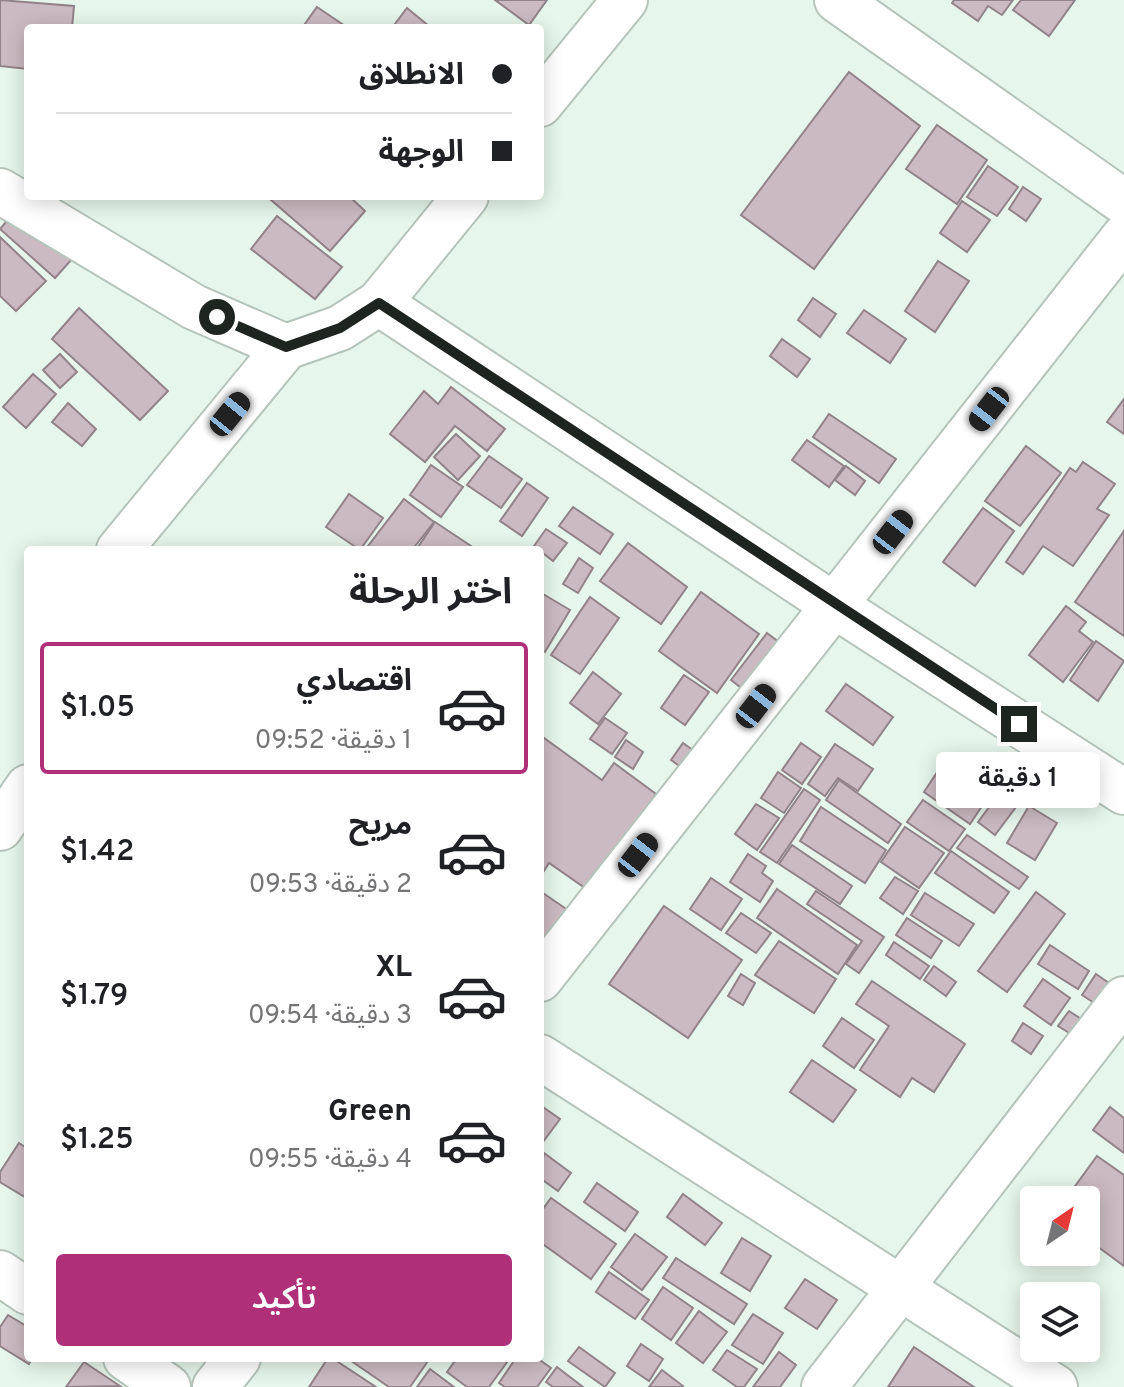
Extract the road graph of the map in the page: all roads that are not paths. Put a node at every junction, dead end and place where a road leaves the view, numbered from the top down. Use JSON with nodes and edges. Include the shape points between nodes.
{"nodes":[{"id":1,"x":625,"y":0,"type":"edge"},
{"id":2,"x":837,"y":0,"type":"edge"},
{"id":3,"x":544,"y":99,"type":"edge"},
{"id":4,"x":0,"y":191,"type":"edge"},
{"id":5,"x":463,"y":200,"type":"edge"},
{"id":6,"x":1124,"y":202,"type":"edge"},
{"id":7,"x":1124,"y":237,"type":"edge"},
{"id":8,"x":379,"y":303,"type":"junction"},
{"id":9,"x":286,"y":347,"type":"junction"},
{"id":10,"x":122,"y":546,"type":"edge"},
{"id":11,"x":835,"y":606,"type":"junction"},
{"id":12,"x":1124,"y":792,"type":"edge"},
{"id":13,"x":24,"y":793,"type":"edge"},
{"id":14,"x":0,"y":828,"type":"edge"},
{"id":15,"x":544,"y":974,"type":"edge"},
{"id":16,"x":1124,"y":999,"type":"edge"},
{"id":17,"x":544,"y":1060,"type":"edge"},
{"id":18,"x":0,"y":1273,"type":"edge"},
{"id":19,"x":902,"y":1286,"type":"junction"},
{"id":20,"x":24,"y":1289,"type":"edge"},
{"id":21,"x":132,"y":1362,"type":"edge"},
{"id":22,"x":235,"y":1362,"type":"edge"},
{"id":23,"x":168,"y":1387,"type":"edge"},
{"id":24,"x":215,"y":1387,"type":"edge"},
{"id":25,"x":824,"y":1387,"type":"edge"},
{"id":26,"x":1055,"y":1387,"type":"edge"}],
"edges":[{"from":1,"to":3,"type":"street"},
{"from":2,"to":6,"type":"street"},
{"from":4,"to":9,"type":"street","via":[[194,307]]},
{"from":5,"to":8,"type":"street"},
{"from":7,"to":11,"type":"street"},
{"from":8,"to":9,"type":"street","via":[[340,328]]},
{"from":8,"to":11,"type":"street"},
{"from":9,"to":10,"type":"street"},
{"from":11,"to":12,"type":"street"},
{"from":11,"to":15,"type":"street"},
{"from":13,"to":14,"type":"street"},
{"from":16,"to":19,"type":"street"},
{"from":17,"to":19,"type":"street"},
{"from":18,"to":20,"type":"street"},
{"from":19,"to":25,"type":"street"},
{"from":19,"to":26,"type":"street"},
{"from":21,"to":23,"type":"street"},
{"from":22,"to":24,"type":"street"}]}
